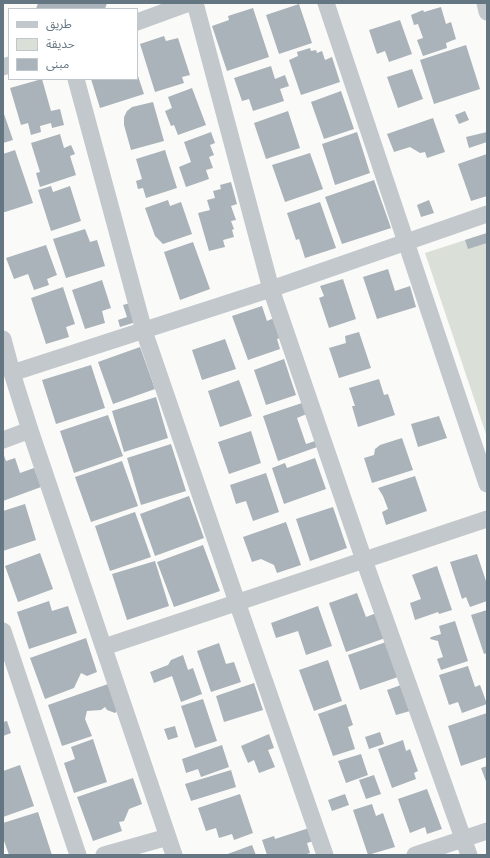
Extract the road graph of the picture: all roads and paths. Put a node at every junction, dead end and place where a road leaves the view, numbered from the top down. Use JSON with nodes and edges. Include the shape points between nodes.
{"nodes":[{"id":1,"x":189,"y":3,"type":"edge"},
{"id":2,"x":195,"y":3,"type":"edge"},
{"id":3,"x":326,"y":3,"type":"edge"},
{"id":4,"x":485,"y":3,"type":"edge"},
{"id":5,"x":487,"y":12,"type":"edge"},
{"id":6,"x":138,"y":22,"type":"edge"},
{"id":7,"x":76,"y":80,"type":"edge"},
{"id":8,"x":487,"y":214,"type":"edge"},
{"id":9,"x":406,"y":241,"type":"junction"},
{"id":10,"x":271,"y":289,"type":"junction"},
{"id":11,"x":144,"y":331,"type":"junction"},
{"id":12,"x":3,"y":339,"type":"edge"},
{"id":13,"x":12,"y":373,"type":"junction"},
{"id":14,"x":30,"y":430,"type":"junction"},
{"id":15,"x":3,"y":440,"type":"edge"},
{"id":16,"x":487,"y":484,"type":"edge"},
{"id":17,"x":487,"y":519,"type":"edge"},
{"id":18,"x":364,"y":560,"type":"junction"},
{"id":19,"x":236,"y":602,"type":"junction"},
{"id":20,"x":3,"y":631,"type":"edge"},
{"id":21,"x":104,"y":647,"type":"junction"},
{"id":22,"x":487,"y":830,"type":"edge"},
{"id":23,"x":168,"y":837,"type":"junction"},
{"id":24,"x":463,"y":838,"type":"junction"},
{"id":25,"x":78,"y":855,"type":"edge"},
{"id":26,"x":104,"y":855,"type":"edge"},
{"id":27,"x":174,"y":855,"type":"edge"},
{"id":28,"x":325,"y":855,"type":"edge"},
{"id":29,"x":415,"y":855,"type":"edge"},
{"id":30,"x":469,"y":855,"type":"edge"}],
"edges":[{"from":1,"to":6,"type":"street"},
{"from":2,"to":10,"type":"street"},
{"from":3,"to":9,"type":"street"},
{"from":4,"to":5,"type":"street"},
{"from":7,"to":11,"type":"street"},
{"from":8,"to":9,"type":"street"},
{"from":9,"to":10,"type":"street"},
{"from":9,"to":16,"type":"street"},
{"from":10,"to":11,"type":"street"},
{"from":10,"to":18,"type":"street"},
{"from":11,"to":13,"type":"street"},
{"from":11,"to":19,"type":"street"},
{"from":12,"to":13,"type":"street"},
{"from":13,"to":14,"type":"street"},
{"from":14,"to":15,"type":"street"},
{"from":14,"to":21,"type":"street"},
{"from":17,"to":18,"type":"street"},
{"from":18,"to":19,"type":"street"},
{"from":18,"to":24,"type":"street"},
{"from":19,"to":21,"type":"street"},
{"from":19,"to":28,"type":"street"},
{"from":20,"to":25,"type":"street"},
{"from":21,"to":23,"type":"street"},
{"from":22,"to":24,"type":"street"},
{"from":23,"to":26,"type":"street"},
{"from":23,"to":27,"type":"street"},
{"from":24,"to":29,"type":"street"},
{"from":24,"to":30,"type":"street"}]}
